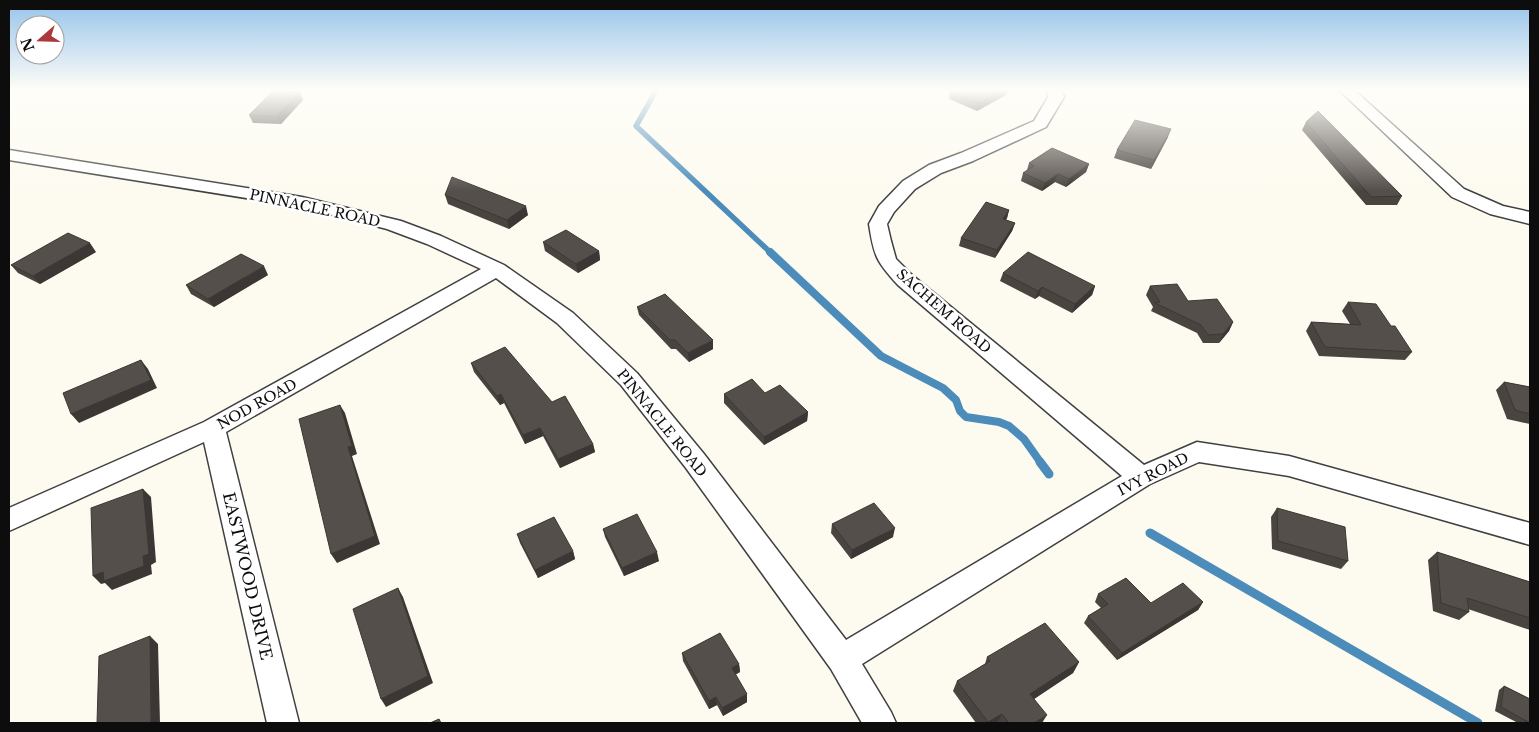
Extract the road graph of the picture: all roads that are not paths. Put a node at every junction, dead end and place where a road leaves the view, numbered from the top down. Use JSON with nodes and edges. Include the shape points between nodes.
{"nodes":[{"id":1,"x":1040,"y":123,"type":"edge"},
{"id":2,"x":1382,"y":123,"type":"edge"},
{"id":3,"x":9,"y":155,"type":"edge"},
{"id":4,"x":1530,"y":218,"type":"edge"},
{"id":5,"x":497,"y":269,"type":"junction"},
{"id":6,"x":213,"y":428,"type":"junction"},
{"id":7,"x":1141,"y":477,"type":"junction"},
{"id":8,"x":9,"y":520,"type":"edge"},
{"id":9,"x":1530,"y":534,"type":"edge"},
{"id":10,"x":842,"y":659,"type":"junction"},
{"id":11,"x":283,"y":723,"type":"edge"},
{"id":12,"x":880,"y":723,"type":"edge"}],
"edges":[{"from":1,"to":7,"type":"street","name":"SACHEM ROAD","via":[[935,169],[910,186],[886,210],[878,224],[881,241],[887,261],[905,280]]},
{"from":2,"to":4,"type":"street","via":[[1458,192],[1497,210]]},
{"from":3,"to":5,"type":"street","name":"PINNACLE ROAD","via":[[302,202],[394,225]]},
{"from":5,"to":6,"type":"street","name":"NOD ROAD"},
{"from":5,"to":10,"type":"street","name":"PINNACLE ROAD","via":[[565,318],[629,379],[695,461]]},
{"from":6,"to":8,"type":"street","name":"NOD ROAD"},
{"from":6,"to":11,"type":"street","name":"EASTWOOD DRIVE"},
{"from":7,"to":9,"type":"street","name":"IVY ROAD","via":[[1197,452],[1225,456],[1289,466]]},
{"from":7,"to":10,"type":"street","name":"IVY ROAD"},
{"from":10,"to":12,"type":"street","name":"PINNACLE ROAD"}]}
